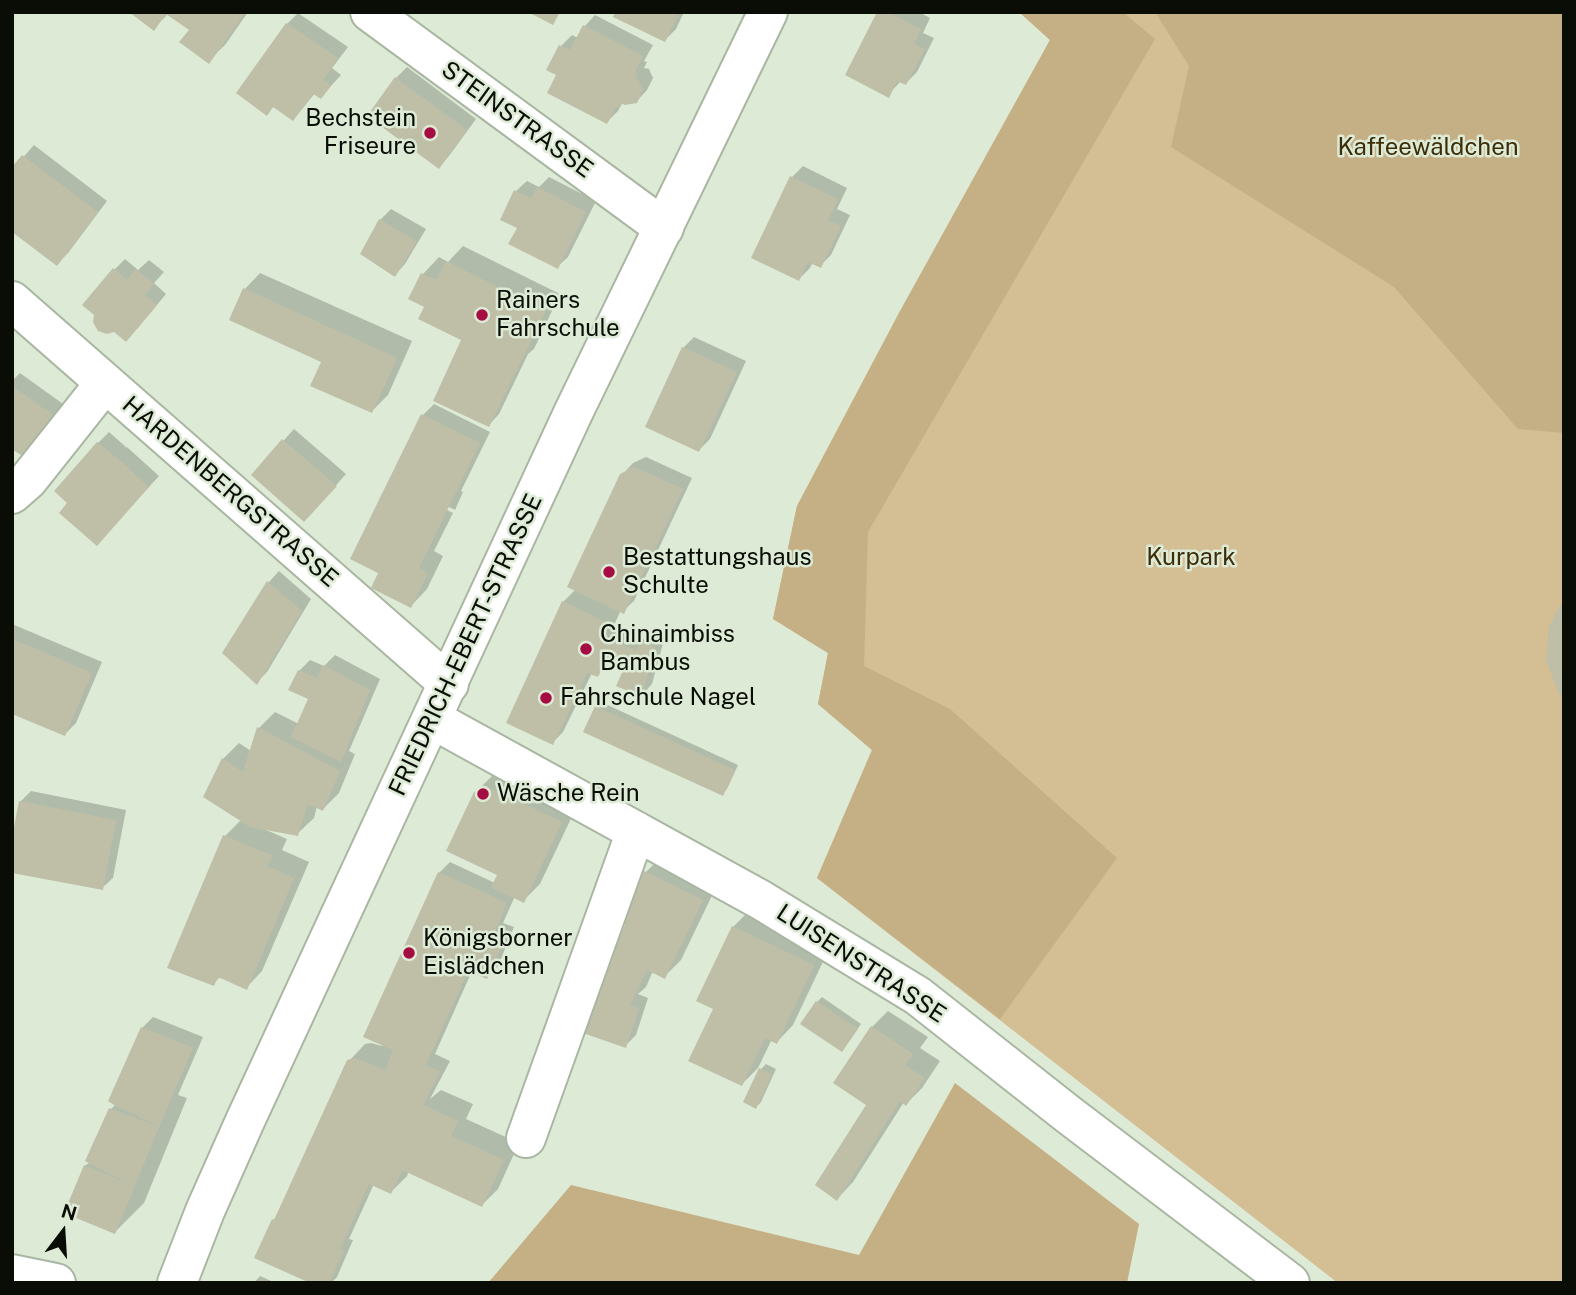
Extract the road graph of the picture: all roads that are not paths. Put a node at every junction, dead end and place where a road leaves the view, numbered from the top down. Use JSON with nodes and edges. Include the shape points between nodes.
{"nodes":[{"id":1,"x":370,"y":12,"type":"edge"},
{"id":2,"x":768,"y":12,"type":"edge"},
{"id":3,"x":664,"y":228,"type":"junction"},
{"id":4,"x":12,"y":301,"type":"edge"},
{"id":5,"x":105,"y":383,"type":"junction"},
{"id":6,"x":12,"y":494,"type":"edge"},
{"id":7,"x":449,"y":684,"type":"junction"},
{"id":8,"x":432,"y":719,"type":"junction"},
{"id":9,"x":636,"y":831,"type":"junction"},
{"id":10,"x":526,"y":1138,"type":"dead end"},
{"id":11,"x":12,"y":1275,"type":"edge"},
{"id":12,"x":56,"y":1283,"type":"edge"},
{"id":13,"x":177,"y":1283,"type":"edge"},
{"id":14,"x":1290,"y":1283,"type":"edge"}],
"edges":[{"from":1,"to":3,"type":"street","name":"STEINSTRASSE"},
{"from":2,"to":3,"type":"street","name":"FRIEDRICH-EBERT-STRASSE"},
{"from":3,"to":7,"type":"street","name":"FRIEDRICH-EBERT-STRASSE"},
{"from":4,"to":5,"type":"street","name":"HARDENBERGSTRASSE"},
{"from":5,"to":6,"type":"street"},
{"from":5,"to":7,"type":"street","name":"HARDENBERGSTRASSE"},
{"from":7,"to":8,"type":"street","name":"FRIEDRICH-EBERT-STRASSE"},
{"from":8,"to":9,"type":"street","name":"LUISENSTRASSE"},
{"from":8,"to":13,"type":"street","name":"FRIEDRICH-EBERT-STRASSE","via":[[245,1121]]},
{"from":9,"to":10,"type":"street"},
{"from":9,"to":14,"type":"street","name":"LUISENSTRASSE","via":[[761,900],[918,996]]},
{"from":11,"to":12,"type":"street"}]}
